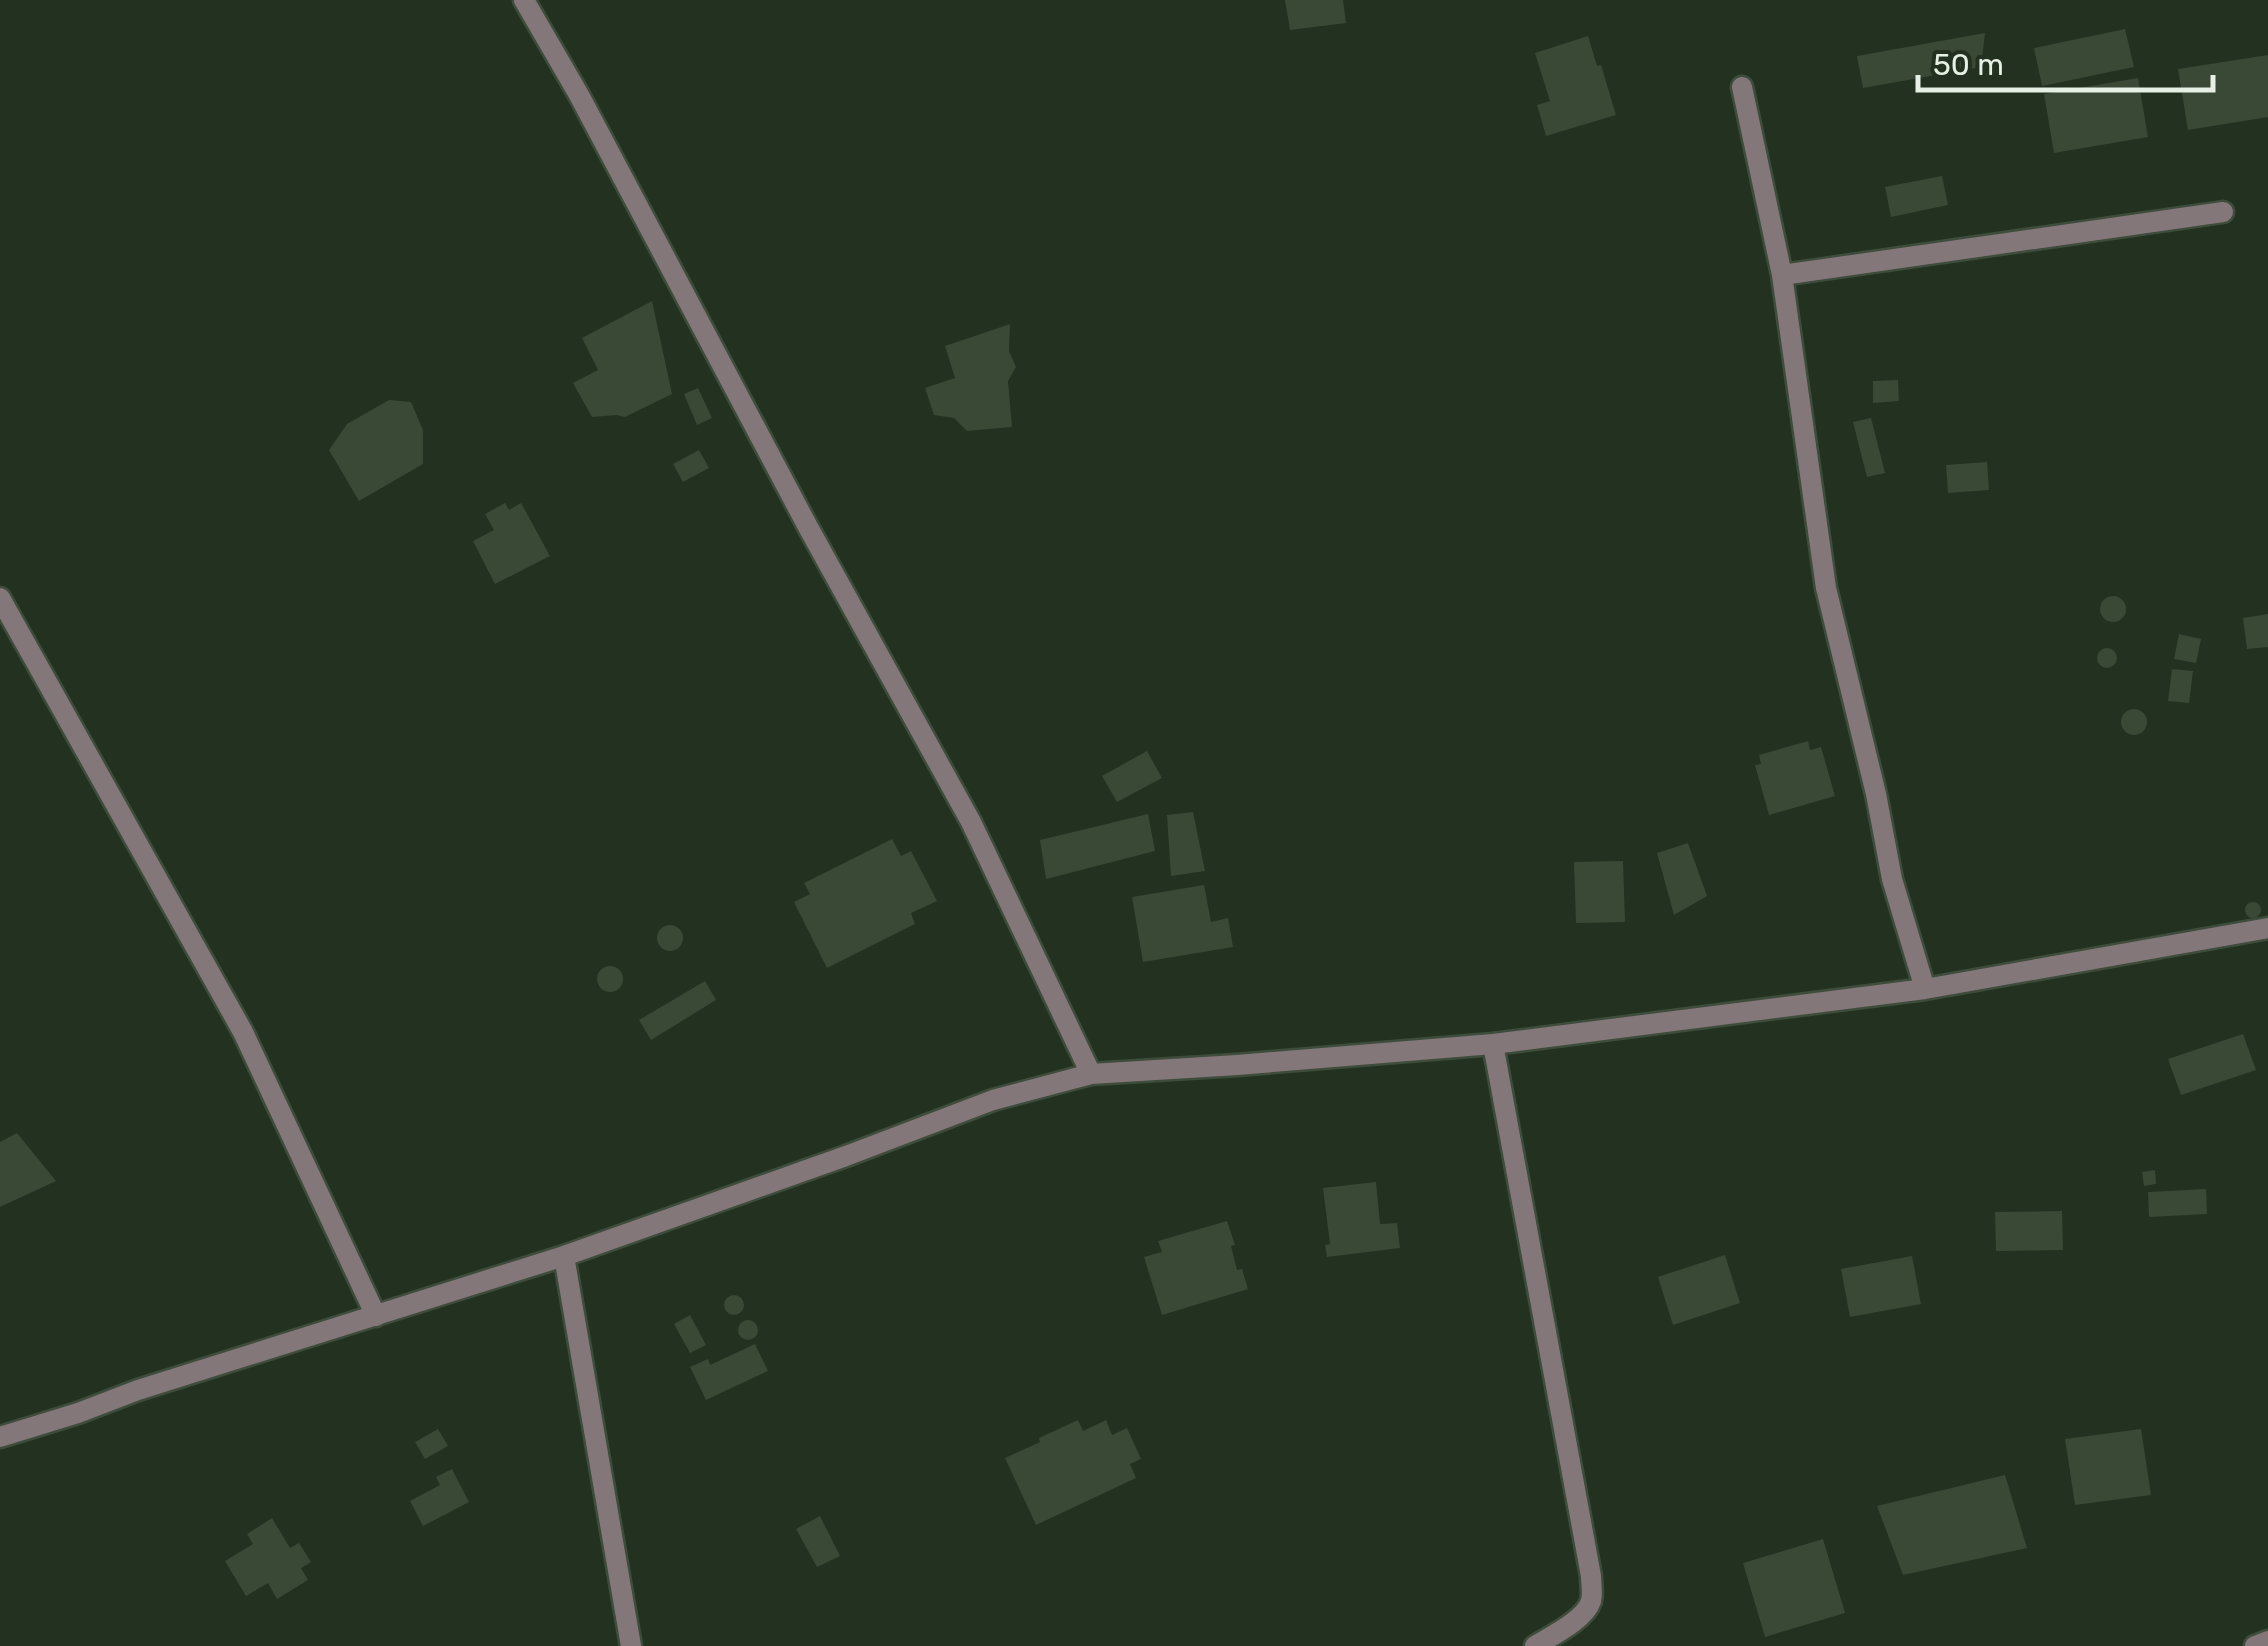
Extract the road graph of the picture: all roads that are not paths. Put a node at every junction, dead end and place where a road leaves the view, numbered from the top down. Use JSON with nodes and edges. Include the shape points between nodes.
{"nodes":[{"id":1,"x":524,"y":0,"type":"edge"},
{"id":2,"x":1742,"y":86,"type":"dead end"},
{"id":3,"x":2224,"y":212,"type":"dead end"},
{"id":4,"x":1782,"y":274,"type":"junction"},
{"id":5,"x":0,"y":598,"type":"edge"},
{"id":6,"x":2268,"y":928,"type":"edge"},
{"id":7,"x":1925,"y":988,"type":"junction"},
{"id":8,"x":1492,"y":1044,"type":"junction"},
{"id":9,"x":1091,"y":1074,"type":"junction"},
{"id":10,"x":564,"y":1256,"type":"junction"},
{"id":11,"x":376,"y":1316,"type":"junction"},
{"id":12,"x":0,"y":1437,"type":"edge"},
{"id":13,"x":2268,"y":1641,"type":"edge"},
{"id":14,"x":631,"y":1646,"type":"edge"},
{"id":15,"x":1535,"y":1646,"type":"edge"},
{"id":16,"x":2255,"y":1646,"type":"edge"}],
"edges":[{"from":1,"to":9,"type":"street","via":[[971,822]]},
{"from":2,"to":4,"type":"street"},
{"from":3,"to":4,"type":"street"},
{"from":4,"to":7,"type":"street","via":[[1826,588],[1892,879]]},
{"from":5,"to":11,"type":"street","via":[[243,1032]]},
{"from":6,"to":7,"type":"street"},
{"from":7,"to":8,"type":"street"},
{"from":8,"to":9,"type":"street"},
{"from":8,"to":15,"type":"street","via":[[1591,1576],[1588,1607]]},
{"from":9,"to":10,"type":"street","via":[[994,1100]]},
{"from":10,"to":11,"type":"street"},
{"from":10,"to":14,"type":"street"},
{"from":11,"to":12,"type":"street"},
{"from":13,"to":16,"type":"street"}]}
